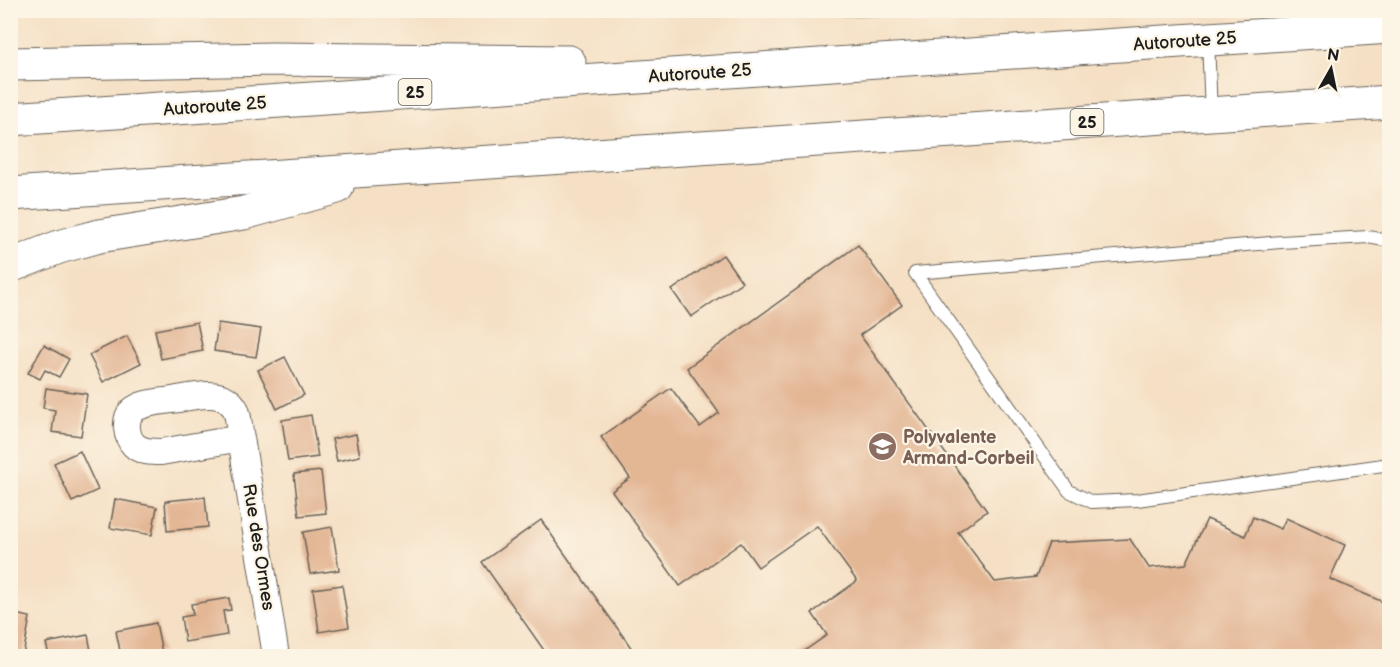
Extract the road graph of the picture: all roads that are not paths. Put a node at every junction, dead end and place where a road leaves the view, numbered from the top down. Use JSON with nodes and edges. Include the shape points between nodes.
{"nodes":[{"id":1,"x":1389,"y":27,"type":"edge"},
{"id":2,"x":1208,"y":39,"type":"junction"},
{"id":3,"x":10,"y":64,"type":"edge"},
{"id":4,"x":819,"y":65,"type":"junction"},
{"id":5,"x":1389,"y":102,"type":"edge"},
{"id":6,"x":1211,"y":114,"type":"junction"},
{"id":7,"x":10,"y":119,"type":"edge"},
{"id":8,"x":407,"y":168,"type":"junction"},
{"id":9,"x":10,"y":194,"type":"edge"},
{"id":10,"x":1389,"y":241,"type":"edge"},
{"id":11,"x":10,"y":266,"type":"edge"},
{"id":12,"x":241,"y":438,"type":"dead end"},
{"id":13,"x":1389,"y":464,"type":"edge"},
{"id":14,"x":276,"y":657,"type":"edge"}],
"edges":[{"from":1,"to":2,"type":"highway","name":"Autoroute 25","number":"25"},
{"from":2,"to":4,"type":"highway","name":"Autoroute 25","number":"25"},
{"from":2,"to":6,"type":"lane"},
{"from":3,"to":4,"type":"highway","via":[[273,59]]},
{"from":4,"to":7,"type":"highway","name":"Autoroute 25","number":"25"},
{"from":5,"to":6,"type":"highway","number":"25"},
{"from":6,"to":8,"type":"highway","number":"25"},
{"from":8,"to":9,"type":"highway","number":"25"},
{"from":8,"to":11,"type":"highway","via":[[244,213],[99,236]]},
{"from":10,"to":13,"type":"lane","via":[[1368,237],[1281,242],[915,273],[1069,491],[1092,502],[1137,500]]},
{"from":12,"to":14,"type":"street","name":"Rue des Ormes"}]}
